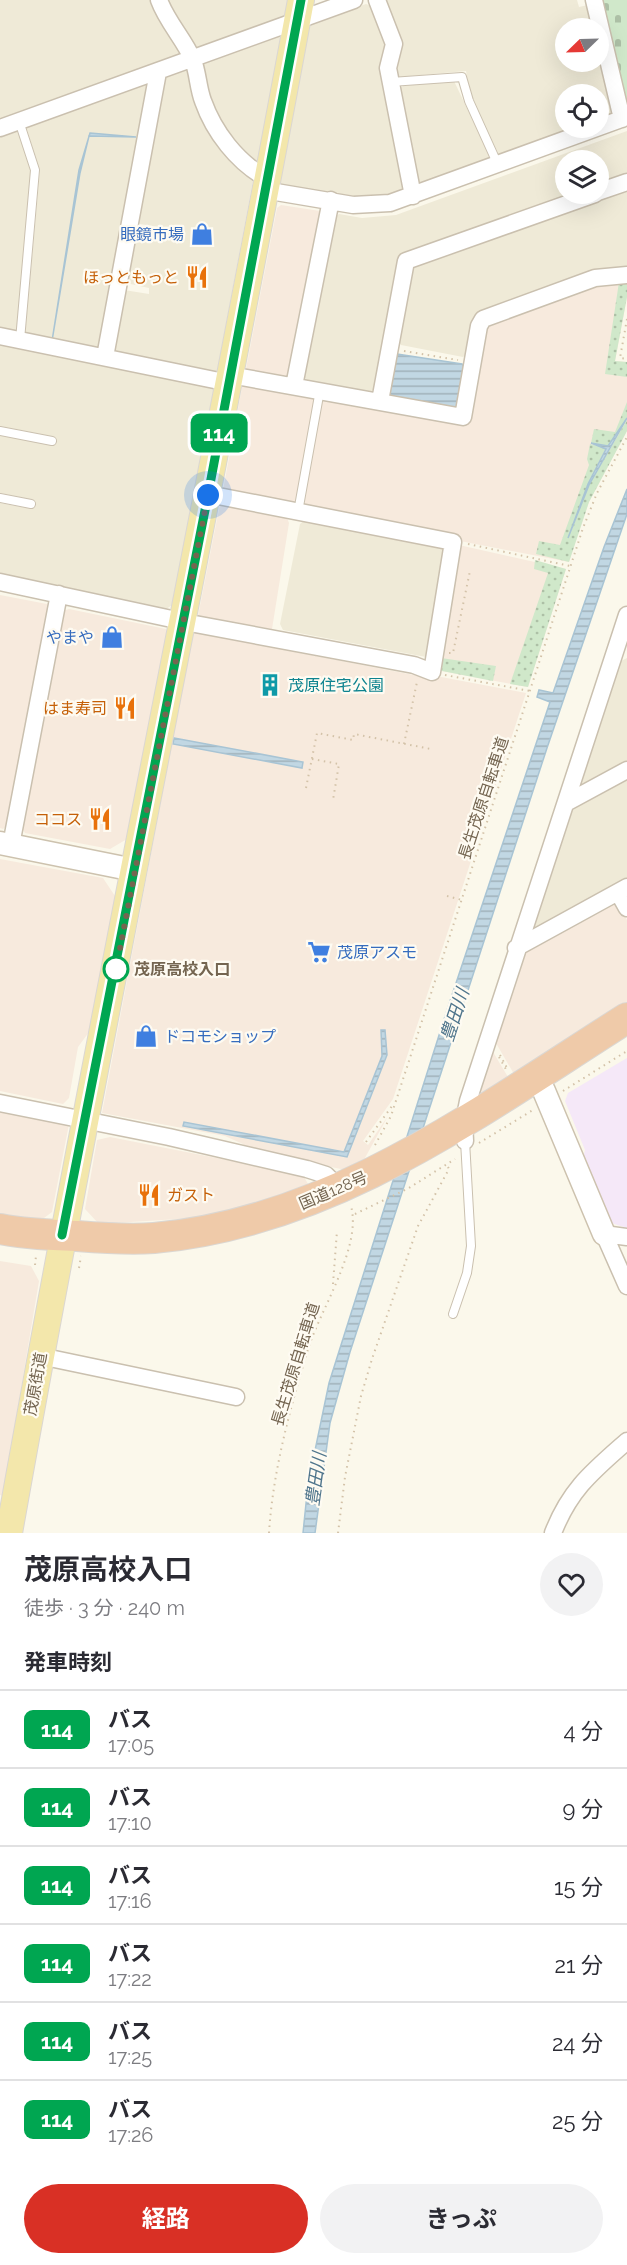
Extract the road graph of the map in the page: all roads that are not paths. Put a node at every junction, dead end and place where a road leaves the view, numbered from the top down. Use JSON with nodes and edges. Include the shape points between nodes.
{"nodes":[{"id":1,"x":159,"y":0,"type":"edge"},
{"id":2,"x":354,"y":0,"type":"edge"},
{"id":3,"x":377,"y":0,"type":"edge"},
{"id":4,"x":594,"y":0,"type":"edge"},
{"id":5,"x":299,"y":10,"type":"edge"},
{"id":6,"x":192,"y":59,"type":"junction"},
{"id":7,"x":158,"y":72,"type":"junction"},
{"id":8,"x":391,"y":82,"type":"junction"},
{"id":9,"x":624,"y":118,"type":"edge"},
{"id":10,"x":19,"y":121,"type":"junction"},
{"id":11,"x":0,"y":128,"type":"edge"},
{"id":12,"x":498,"y":165,"type":"junction"},
{"id":13,"x":627,"y":182,"type":"edge"},
{"id":14,"x":265,"y":184,"type":"junction"},
{"id":15,"x":609,"y":189,"type":"edge"},
{"id":16,"x":413,"y":196,"type":"junction"},
{"id":17,"x":331,"y":200,"type":"junction"},
{"id":18,"x":566,"y":204,"type":"edge"},
{"id":19,"x":627,"y":275,"type":"edge"},
{"id":20,"x":0,"y":336,"type":"edge"},
{"id":21,"x":20,"y":340,"type":"junction"},
{"id":22,"x":105,"y":357,"type":"junction"},
{"id":23,"x":229,"y":379,"type":"junction"},
{"id":24,"x":294,"y":386,"type":"junction"},
{"id":25,"x":320,"y":390,"type":"junction"},
{"id":26,"x":380,"y":401,"type":"junction"},
{"id":27,"x":0,"y":431,"type":"edge"},
{"id":28,"x":52,"y":441,"type":"dead end"},
{"id":29,"x":208,"y":495,"type":"junction"},
{"id":30,"x":0,"y":498,"type":"edge"},
{"id":31,"x":32,"y":504,"type":"dead end"},
{"id":32,"x":298,"y":513,"type":"junction"},
{"id":33,"x":0,"y":582,"type":"edge"},
{"id":34,"x":59,"y":594,"type":"junction"},
{"id":35,"x":627,"y":615,"type":"edge"},
{"id":36,"x":183,"y":620,"type":"junction"},
{"id":37,"x":627,"y":652,"type":"edge"},
{"id":38,"x":612,"y":660,"type":"junction"},
{"id":39,"x":627,"y":770,"type":"edge"},
{"id":40,"x":566,"y":803,"type":"junction"},
{"id":41,"x":6,"y":844,"type":"edge"},
{"id":42,"x":134,"y":870,"type":"junction"},
{"id":43,"x":623,"y":889,"type":"edge"},
{"id":44,"x":627,"y":908,"type":"edge"},
{"id":45,"x":516,"y":948,"type":"junction"},
{"id":46,"x":627,"y":1018,"type":"edge"},
{"id":47,"x":627,"y":1039,"type":"edge"},
{"id":48,"x":533,"y":1087,"type":"junction"},
{"id":49,"x":0,"y":1103,"type":"edge"},
{"id":50,"x":87,"y":1121,"type":"junction"},
{"id":51,"x":455,"y":1147,"type":"junction"},
{"id":52,"x":350,"y":1209,"type":"junction"},
{"id":53,"x":0,"y":1229,"type":"edge"},
{"id":54,"x":604,"y":1234,"type":"junction"},
{"id":55,"x":627,"y":1238,"type":"edge"},
{"id":56,"x":60,"y":1245,"type":"junction"},
{"id":57,"x":0,"y":1247,"type":"edge"},
{"id":58,"x":627,"y":1286,"type":"edge"},
{"id":59,"x":453,"y":1314,"type":"dead end"},
{"id":60,"x":40,"y":1356,"type":"junction"},
{"id":61,"x":236,"y":1397,"type":"dead end"},
{"id":62,"x":627,"y":1441,"type":"edge"},
{"id":63,"x":7,"y":1503,"type":"edge"},
{"id":64,"x":9,"y":1533,"type":"edge"},
{"id":65,"x":553,"y":1533,"type":"edge"}],
"edges":[{"from":1,"to":6,"type":"street","via":[[164,16]]},
{"from":2,"to":5,"type":"street"},
{"from":3,"to":8,"type":"street","via":[[394,44],[388,68]]},
{"from":4,"to":9,"type":"street"},
{"from":5,"to":6,"type":"street"},
{"from":5,"to":14,"type":"main road","name":"茂原街道"},
{"from":6,"to":7,"type":"street"},
{"from":6,"to":14,"type":"street","via":[[203,101],[219,133]]},
{"from":7,"to":10,"type":"street"},
{"from":7,"to":22,"type":"street"},
{"from":8,"to":12,"type":"lane","via":[[462,77]]},
{"from":8,"to":16,"type":"street"},
{"from":9,"to":12,"type":"street"},
{"from":10,"to":11,"type":"street"},
{"from":10,"to":21,"type":"lane","via":[[35,170]]},
{"from":12,"to":16,"type":"street"},
{"from":13,"to":15,"type":"street"},
{"from":14,"to":17,"type":"street"},
{"from":14,"to":23,"type":"main road","name":"茂原街道"},
{"from":16,"to":17,"type":"street","via":[[372,206]]},
{"from":17,"to":24,"type":"street"},
{"from":18,"to":26,"type":"street","via":[[406,261]]},
{"from":19,"to":26,"type":"street","via":[[595,278],[483,319],[463,417]]},
{"from":20,"to":21,"type":"street"},
{"from":21,"to":22,"type":"street"},
{"from":22,"to":23,"type":"street"},
{"from":23,"to":24,"type":"street"},
{"from":23,"to":29,"type":"main road","name":"茂原街道"},
{"from":24,"to":25,"type":"street"},
{"from":25,"to":26,"type":"street"},
{"from":25,"to":32,"type":"lane"},
{"from":27,"to":28,"type":"lane"},
{"from":29,"to":32,"type":"street"},
{"from":29,"to":36,"type":"main road","name":"茂原街道"},
{"from":30,"to":31,"type":"lane"},
{"from":32,"to":36,"type":"street","via":[[453,542],[432,672],[414,665]]},
{"from":33,"to":34,"type":"street"},
{"from":34,"to":36,"type":"street"},
{"from":34,"to":41,"type":"street"},
{"from":35,"to":38,"type":"street"},
{"from":36,"to":42,"type":"main road","name":"茂原街道"},
{"from":37,"to":38,"type":"street"},
{"from":38,"to":40,"type":"street"},
{"from":39,"to":40,"type":"street"},
{"from":40,"to":45,"type":"street"},
{"from":41,"to":42,"type":"street"},
{"from":42,"to":50,"type":"main road","name":"茂原街道"},
{"from":43,"to":44,"type":"street"},
{"from":43,"to":45,"type":"street"},
{"from":45,"to":51,"type":"street"},
{"from":46,"to":48,"type":"highway","name":"国道128号"},
{"from":47,"to":48,"type":"highway","name":"国道128号"},
{"from":48,"to":51,"type":"highway","name":"国道128号"},
{"from":48,"to":54,"type":"street"},
{"from":49,"to":50,"type":"street"},
{"from":50,"to":52,"type":"street","via":[[307,1169],[326,1176]]},
{"from":50,"to":56,"type":"main road","name":"茂原街道"},
{"from":51,"to":52,"type":"highway","name":"国道128号"},
{"from":51,"to":52,"type":"highway","name":"国道128号","via":[[371,1161]]},
{"from":51,"to":59,"type":"lane","via":[[471,1246],[467,1274]]},
{"from":52,"to":56,"type":"highway","name":"国道128号","via":[[221,1245],[145,1254]]},
{"from":53,"to":56,"type":"highway","name":"国道128号"},
{"from":54,"to":55,"type":"street"},
{"from":54,"to":58,"type":"street"},
{"from":56,"to":57,"type":"highway","name":"国道128号"},
{"from":56,"to":60,"type":"main road","name":"茂原街道"},
{"from":60,"to":61,"type":"street"},
{"from":60,"to":63,"type":"main road","name":"茂原街道"},
{"from":62,"to":65,"type":"street","via":[[579,1486],[564,1506]]},
{"from":63,"to":64,"type":"main road","name":"茂原街道"}]}
